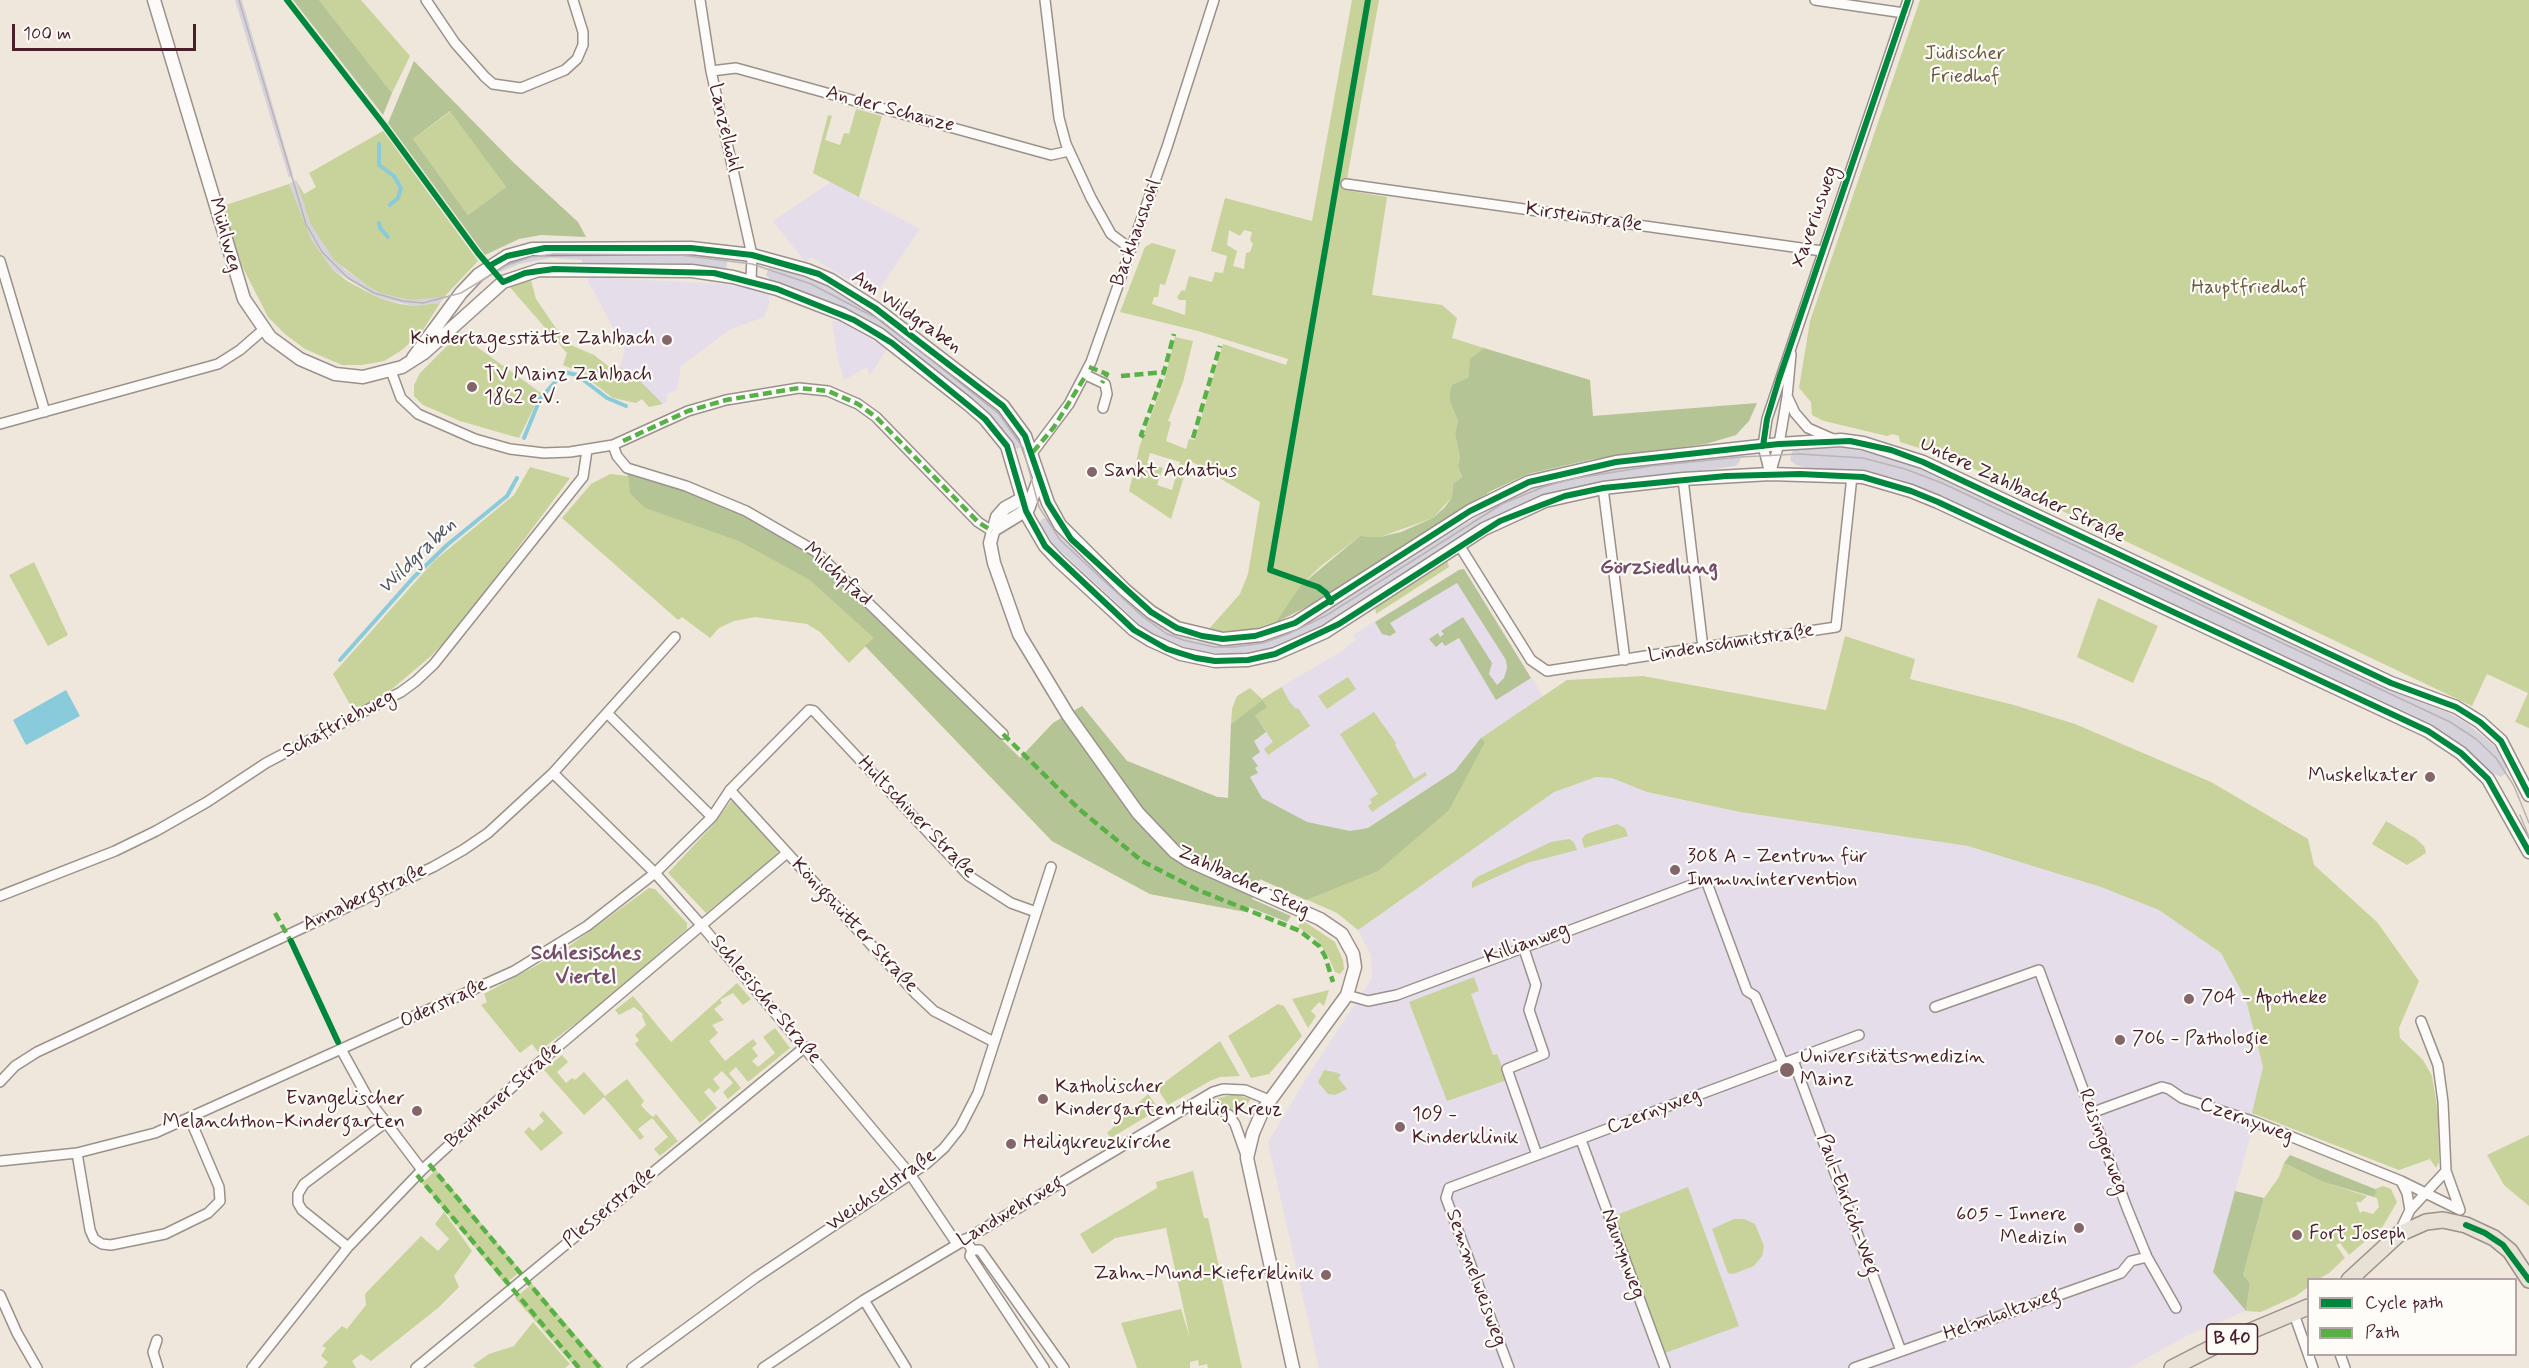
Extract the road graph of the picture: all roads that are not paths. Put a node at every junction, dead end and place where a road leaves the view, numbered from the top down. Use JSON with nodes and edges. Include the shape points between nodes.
{"nodes":[{"id":1,"x":154,"y":0,"type":"edge"},
{"id":2,"x":426,"y":0,"type":"edge"},
{"id":3,"x":573,"y":0,"type":"edge"},
{"id":4,"x":700,"y":0,"type":"edge"},
{"id":5,"x":1045,"y":0,"type":"edge"},
{"id":6,"x":1214,"y":0,"type":"edge"},
{"id":7,"x":1815,"y":0,"type":"edge"},
{"id":8,"x":1908,"y":0,"type":"edge"},
{"id":9,"x":1904,"y":13,"type":"junction"},
{"id":10,"x":711,"y":71,"type":"junction"},
{"id":11,"x":1069,"y":151,"type":"junction"},
{"id":12,"x":1346,"y":184,"type":"dead end"},
{"id":13,"x":1131,"y":249,"type":"junction"},
{"id":14,"x":1822,"y":251,"type":"junction"},
{"id":15,"x":753,"y":255,"type":"junction"},
{"id":16,"x":0,"y":261,"type":"edge"},
{"id":17,"x":751,"y":280,"type":"junction"},
{"id":18,"x":440,"y":320,"type":"junction"},
{"id":19,"x":450,"y":329,"type":"junction"},
{"id":20,"x":263,"y":330,"type":"junction"},
{"id":21,"x":1792,"y":340,"type":"junction"},
{"id":22,"x":410,"y":362,"type":"junction"},
{"id":23,"x":391,"y":371,"type":"junction"},
{"id":24,"x":1086,"y":375,"type":"junction"},
{"id":25,"x":1787,"y":397,"type":"junction"},
{"id":26,"x":1102,"y":408,"type":"dead end"},
{"id":27,"x":45,"y":412,"type":"junction"},
{"id":28,"x":0,"y":424,"type":"edge"},
{"id":29,"x":1841,"y":440,"type":"junction"},
{"id":30,"x":1779,"y":444,"type":"junction"},
{"id":31,"x":613,"y":445,"type":"junction"},
{"id":32,"x":1763,"y":446,"type":"junction"},
{"id":33,"x":587,"y":450,"type":"junction"},
{"id":34,"x":1033,"y":452,"type":"junction"},
{"id":35,"x":1011,"y":457,"type":"junction"},
{"id":36,"x":1770,"y":474,"type":"junction"},
{"id":37,"x":1852,"y":476,"type":"junction"},
{"id":38,"x":1039,"y":477,"type":"junction"},
{"id":39,"x":1683,"y":479,"type":"junction"},
{"id":40,"x":1603,"y":488,"type":"junction"},
{"id":41,"x":1027,"y":504,"type":"junction"},
{"id":42,"x":1058,"y":521,"type":"junction"},
{"id":43,"x":992,"y":531,"type":"junction"},
{"id":44,"x":1459,"y":545,"type":"junction"},
{"id":45,"x":675,"y":637,"type":"dead end"},
{"id":46,"x":1703,"y":648,"type":"junction"},
{"id":47,"x":1625,"y":660,"type":"junction"},
{"id":48,"x":809,"y":710,"type":"joint"},
{"id":49,"x":607,"y":713,"type":"junction"},
{"id":50,"x":1003,"y":734,"type":"dead end"},
{"id":51,"x":553,"y":772,"type":"junction"},
{"id":52,"x":730,"y":790,"type":"junction"},
{"id":53,"x":2529,"y":795,"type":"edge"},
{"id":54,"x":712,"y":817,"type":"junction"},
{"id":55,"x":2529,"y":852,"type":"edge"},
{"id":56,"x":787,"y":854,"type":"junction"},
{"id":57,"x":1051,"y":867,"type":"dead end"},
{"id":58,"x":655,"y":873,"type":"junction"},
{"id":59,"x":0,"y":896,"type":"edge"},
{"id":60,"x":1036,"y":912,"type":"junction"},
{"id":61,"x":702,"y":926,"type":"junction"},
{"id":62,"x":1523,"y":946,"type":"junction"},
{"id":63,"x":1347,"y":995,"type":"junction"},
{"id":64,"x":1935,"y":1007,"type":"dead end"},
{"id":65,"x":2421,"y":1020,"type":"dead end"},
{"id":66,"x":1859,"y":1035,"type":"dead end"},
{"id":67,"x":994,"y":1041,"type":"junction"},
{"id":68,"x":805,"y":1047,"type":"junction"},
{"id":69,"x":342,"y":1051,"type":"junction"},
{"id":70,"x":1792,"y":1060,"type":"junction"},
{"id":71,"x":1783,"y":1063,"type":"junction"},
{"id":72,"x":0,"y":1082,"type":"edge"},
{"id":73,"x":1269,"y":1100,"type":"junction"},
{"id":74,"x":1195,"y":1103,"type":"junction"},
{"id":75,"x":2091,"y":1113,"type":"junction"},
{"id":76,"x":190,"y":1119,"type":"junction"},
{"id":77,"x":385,"y":1123,"type":"junction"},
{"id":78,"x":1581,"y":1140,"type":"junction"},
{"id":79,"x":77,"y":1153,"type":"junction"},
{"id":80,"x":1537,"y":1155,"type":"junction"},
{"id":81,"x":1247,"y":1158,"type":"junction"},
{"id":82,"x":0,"y":1161,"type":"edge"},
{"id":83,"x":422,"y":1170,"type":"junction"},
{"id":84,"x":2446,"y":1171,"type":"junction"},
{"id":85,"x":910,"y":1174,"type":"junction"},
{"id":86,"x":2401,"y":1181,"type":"junction"},
{"id":87,"x":1449,"y":1188,"type":"joint"},
{"id":88,"x":2426,"y":1193,"type":"junction"},
{"id":89,"x":2410,"y":1210,"type":"junction"},
{"id":90,"x":2460,"y":1210,"type":"junction"},
{"id":91,"x":2466,"y":1225,"type":"junction"},
{"id":92,"x":2398,"y":1234,"type":"junction"},
{"id":93,"x":961,"y":1242,"type":"junction"},
{"id":94,"x":348,"y":1247,"type":"junction"},
{"id":95,"x":972,"y":1250,"type":"junction"},
{"id":96,"x":2146,"y":1257,"type":"junction"},
{"id":97,"x":2351,"y":1278,"type":"edge"},
{"id":98,"x":2529,"y":1280,"type":"edge"},
{"id":99,"x":0,"y":1295,"type":"edge"},
{"id":100,"x":864,"y":1300,"type":"junction"},
{"id":101,"x":2176,"y":1308,"type":"dead end"},
{"id":102,"x":2307,"y":1308,"type":"edge"},
{"id":103,"x":2294,"y":1314,"type":"junction"},
{"id":104,"x":157,"y":1340,"type":"dead end"},
{"id":105,"x":1900,"y":1351,"type":"junction"},
{"id":106,"x":2307,"y":1351,"type":"edge"},
{"id":107,"x":37,"y":1368,"type":"edge"},
{"id":108,"x":158,"y":1368,"type":"edge"},
{"id":109,"x":252,"y":1368,"type":"edge"},
{"id":110,"x":416,"y":1368,"type":"edge"},
{"id":111,"x":632,"y":1368,"type":"edge"},
{"id":112,"x":763,"y":1368,"type":"edge"},
{"id":113,"x":906,"y":1368,"type":"edge"},
{"id":114,"x":1044,"y":1368,"type":"edge"},
{"id":115,"x":1064,"y":1368,"type":"edge"},
{"id":116,"x":1293,"y":1368,"type":"edge"},
{"id":117,"x":1509,"y":1368,"type":"edge"},
{"id":118,"x":1665,"y":1368,"type":"edge"},
{"id":119,"x":1854,"y":1368,"type":"edge"},
{"id":120,"x":2172,"y":1368,"type":"edge"}],
"edges":[{"from":1,"to":20,"type":"street","name":"Mühlweg","via":[[234,270],[244,299]]},
{"from":2,"to":3,"type":"street","via":[[455,43],[485,77],[494,84],[521,88],[565,70],[577,59],[583,32]]},
{"from":4,"to":10,"type":"street","name":"Lanzelhohl"},
{"from":5,"to":11,"type":"street","via":[[1059,118]]},
{"from":6,"to":13,"type":"street","name":"Backhaushohl"},
{"from":7,"to":9,"type":"street"},
{"from":8,"to":9,"type":"street","name":"Xaveriusweg"},
{"from":9,"to":14,"type":"street","name":"Xaveriusweg"},
{"from":10,"to":11,"type":"street","name":"An der Schanze","via":[[736,68],[1051,155]]},
{"from":10,"to":15,"type":"street","name":"Lanzelhohl"},
{"from":11,"to":13,"type":"street","via":[[1111,234]]},
{"from":12,"to":14,"type":"street","name":"Kirsteinstraße"},
{"from":13,"to":24,"type":"street","name":"Backhaushohl"},
{"from":14,"to":21,"type":"street","name":"Xaveriusweg"},
{"from":15,"to":17,"type":"street"},
{"from":15,"to":18,"type":"street","name":"Am Wildgraben","via":[[682,248],[532,249],[489,266]]},
{"from":15,"to":34,"type":"street","name":"Am Wildgraben","via":[[819,274],[875,308],[1003,406]]},
{"from":16,"to":27,"type":"street"},
{"from":17,"to":19,"type":"street","name":"Am Wildgraben","via":[[692,271],[539,270],[502,282]]},
{"from":17,"to":35,"type":"street","name":"Am Wildgraben","via":[[842,314],[886,339],[985,419],[1003,439]]},
{"from":18,"to":19,"type":"street","via":[[441,330]]},
{"from":18,"to":22,"type":"street","name":"Am Wildgraben"},
{"from":19,"to":22,"type":"street","name":"Am Wildgraben"},
{"from":20,"to":23,"type":"street","name":"Mühlweg","via":[[300,360],[335,374],[363,377]]},
{"from":20,"to":27,"type":"street","via":[[218,364]]},
{"from":21,"to":25,"type":"street","name":"Xaveriusweg"},
{"from":21,"to":32,"type":"street","name":"Xaveriusweg","via":[[1767,419]]},
{"from":22,"to":23,"type":"street","name":"Mühlweg"},
{"from":23,"to":33,"type":"street","via":[[408,406],[475,439],[531,452]]},
{"from":24,"to":26,"type":"street","via":[[1105,384],[1107,394]]},
{"from":24,"to":34,"type":"street","name":"Backhaushohl"},
{"from":25,"to":29,"type":"street","via":[[1808,428]]},
{"from":25,"to":30,"type":"street","name":"Xaveriusweg"},
{"from":27,"to":28,"type":"street"},
{"from":29,"to":30,"type":"street","name":"Untere Zahlbacher Straße"},
{"from":29,"to":53,"type":"street","name":"Untere Zahlbacher Straße","via":[[1878,446],[1923,462],[2391,682],[2457,707],[2501,741]]},
{"from":30,"to":32,"type":"street","name":"Untere Zahlbacher Straße"},
{"from":30,"to":36,"type":"street","name":"Xaveriusweg"},
{"from":31,"to":33,"type":"street"},
{"from":31,"to":43,"type":"street","via":[[688,411],[726,400],[799,388],[828,391],[876,417],[978,522]]},
{"from":31,"to":50,"type":"street","name":"Milchpfad","via":[[627,468],[686,486],[746,511],[815,551]]},
{"from":32,"to":36,"type":"street","name":"Xaveriusweg"},
{"from":32,"to":42,"type":"street","name":"Untere Zahlbacher Straße","via":[[1616,462],[1530,482],[1470,511],[1295,623],[1238,638],[1202,636],[1165,621],[1125,590]]},
{"from":33,"to":59,"type":"street","name":"Schaftriebweg","via":[[583,477],[434,664],[416,681],[266,763],[156,831]]},
{"from":34,"to":35,"type":"street","via":[[1021,458]]},
{"from":34,"to":38,"type":"street","name":"Am Wildgraben"},
{"from":35,"to":41,"type":"street","name":"Am Wildgraben"},
{"from":36,"to":37,"type":"street"},
{"from":36,"to":39,"type":"street"},
{"from":37,"to":46,"type":"street","name":"Lindenschmitstraße","via":[[1836,627]]},
{"from":37,"to":55,"type":"street","via":[[1892,484],[1945,505],[2428,731],[2461,753],[2488,779]]},
{"from":38,"to":41,"type":"street"},
{"from":38,"to":42,"type":"street","name":"Untere Zahlbacher Straße"},
{"from":39,"to":40,"type":"street"},
{"from":39,"to":46,"type":"street"},
{"from":40,"to":44,"type":"street","via":[[1524,510]]},
{"from":40,"to":47,"type":"street"},
{"from":41,"to":42,"type":"street"},
{"from":41,"to":43,"type":"street"},
{"from":41,"to":44,"type":"street","via":[[1045,546],[1134,630],[1167,649],[1215,661],[1248,660],[1296,646],[1339,624]]},
{"from":43,"to":63,"type":"street","name":"Zahlbacher Steig","via":[[994,563],[1019,634],[1068,715],[1145,822],[1189,861],[1304,910],[1335,928],[1353,954],[1355,967]]},
{"from":44,"to":47,"type":"street","name":"Lindenschmitstraße","via":[[1532,660],[1547,671]]},
{"from":45,"to":49,"type":"street","name":"Annabergstraße"},
{"from":46,"to":47,"type":"street","name":"Lindenschmitstraße"},
{"from":48,"to":52,"type":"street","name":"Oderstraße"},
{"from":48,"to":60,"type":"street","name":"Hultschiner Straße","via":[[969,876],[1011,903]]},
{"from":49,"to":51,"type":"street","name":"Annabergstraße"},
{"from":49,"to":54,"type":"street"},
{"from":51,"to":58,"type":"street","name":"Schlesische Straße"},
{"from":51,"to":72,"type":"street","name":"Annabergstraße","via":[[488,833],[433,867],[36,1052]]},
{"from":52,"to":54,"type":"street","name":"Oderstraße"},
{"from":52,"to":56,"type":"street","name":"Königshütter Straße"},
{"from":54,"to":58,"type":"street","name":"Oderstraße"},
{"from":56,"to":61,"type":"street","name":"Beuthener Straße"},
{"from":56,"to":67,"type":"street","name":"Königshütter Straße","via":[[934,1011]]},
{"from":57,"to":60,"type":"street","name":"Weichselstraße"},
{"from":58,"to":61,"type":"street","name":"Schlesische Straße"},
{"from":58,"to":69,"type":"street","name":"Oderstraße","via":[[587,926],[514,971]]},
{"from":60,"to":67,"type":"street","name":"Weichselstraße"},
{"from":61,"to":68,"type":"street","name":"Schlesische Straße"},
{"from":61,"to":83,"type":"street","name":"Beuthener Straße","via":[[535,1066]]},
{"from":62,"to":63,"type":"street","name":"Killianweg","via":[[1382,999],[1368,1001]]},
{"from":62,"to":71,"type":"street","name":"Killianweg","via":[[1702,881],[1707,883],[1747,991],[1755,996]]},
{"from":62,"to":80,"type":"street","via":[[1536,985],[1529,1010],[1544,1054],[1507,1069]]},
{"from":63,"to":73,"type":"street","name":"Zahlbacher Steig"},
{"from":64,"to":75,"type":"street","name":"Reisingerweg","via":[[2039,970]]},
{"from":65,"to":84,"type":"street","via":[[2438,1065]]},
{"from":66,"to":70,"type":"street","name":"Czernyweg"},
{"from":67,"to":85,"type":"street","name":"Weichselstraße","via":[[978,1093],[960,1128],[936,1156]]},
{"from":68,"to":85,"type":"street","name":"Schlesische Straße"},
{"from":68,"to":110,"type":"street","name":"Plesserstraße"},
{"from":69,"to":76,"type":"street","name":"Oderstraße"},
{"from":69,"to":77,"type":"street"},
{"from":70,"to":71,"type":"street","name":"Czernyweg"},
{"from":70,"to":105,"type":"street","name":"Paul-Ehrlich-Weg"},
{"from":71,"to":78,"type":"street","name":"Czernyweg"},
{"from":73,"to":74,"type":"street","name":"Landwehrweg","via":[[1231,1088],[1213,1092]]},
{"from":73,"to":81,"type":"street","name":"Zahlbacher Steig","via":[[1258,1118]]},
{"from":74,"to":81,"type":"street","via":[[1218,1108],[1228,1115]]},
{"from":74,"to":93,"type":"street","name":"Landwehrweg"},
{"from":75,"to":86,"type":"street","name":"Czernyweg","via":[[2162,1087]]},
{"from":75,"to":96,"type":"street","name":"Reisingerweg"},
{"from":76,"to":79,"type":"street","name":"Oderstraße","via":[[155,1133]]},
{"from":76,"to":79,"type":"street","via":[[219,1187],[220,1201],[208,1213],[165,1234],[111,1245],[94,1239]]},
{"from":77,"to":83,"type":"street"},
{"from":77,"to":94,"type":"street","via":[[304,1184],[298,1194],[302,1210]]},
{"from":78,"to":80,"type":"street","name":"Czernyweg"},
{"from":78,"to":118,"type":"street","name":"Naunynweg"},
{"from":79,"to":82,"type":"street","name":"Oderstraße"},
{"from":80,"to":87,"type":"street","name":"Czernyweg"},
{"from":81,"to":116,"type":"street"},
{"from":83,"to":94,"type":"street","name":"Beuthener Straße"},
{"from":84,"to":88,"type":"street"},
{"from":84,"to":90,"type":"street"},
{"from":85,"to":93,"type":"street","name":"Schlesische Straße"},
{"from":85,"to":111,"type":"street","name":"Weichselstraße","via":[[755,1278]]},
{"from":86,"to":88,"type":"street","name":"Czernyweg"},
{"from":86,"to":89,"type":"street"},
{"from":87,"to":117,"type":"street","name":"Semmelweisweg","via":[[1446,1198]]},
{"from":88,"to":89,"type":"street"},
{"from":88,"to":90,"type":"street","name":"Czernyweg"},
{"from":89,"to":92,"type":"street"},
{"from":90,"to":91,"type":"street"},
{"from":91,"to":92,"type":"main road","via":[[2435,1221]]},
{"from":91,"to":98,"type":"main road","via":[[2503,1245]]},
{"from":92,"to":97,"type":"main road"},
{"from":93,"to":95,"type":"street","name":"Schlesische Straße"},
{"from":93,"to":100,"type":"street","name":"Landwehrweg"},
{"from":94,"to":109,"type":"street","name":"Beuthener Straße"},
{"from":95,"to":114,"type":"street","via":[[970,1256]]},
{"from":95,"to":115,"type":"street","via":[[980,1250]]},
{"from":96,"to":101,"type":"street","name":"Reisingerweg"},
{"from":96,"to":105,"type":"street","name":"Helmholtzweg","via":[[2131,1261],[2121,1273]]},
{"from":99,"to":107,"type":"street"},
{"from":100,"to":112,"type":"street","name":"Landwehrweg"},
{"from":100,"to":113,"type":"street"},
{"from":102,"to":103,"type":"main road","number":"B 40"},
{"from":103,"to":106,"type":"street"},
{"from":103,"to":120,"type":"main road","number":"B 40"},
{"from":104,"to":108,"type":"street","via":[[153,1352]]},
{"from":105,"to":119,"type":"street","name":"Helmholtzweg"}]}
